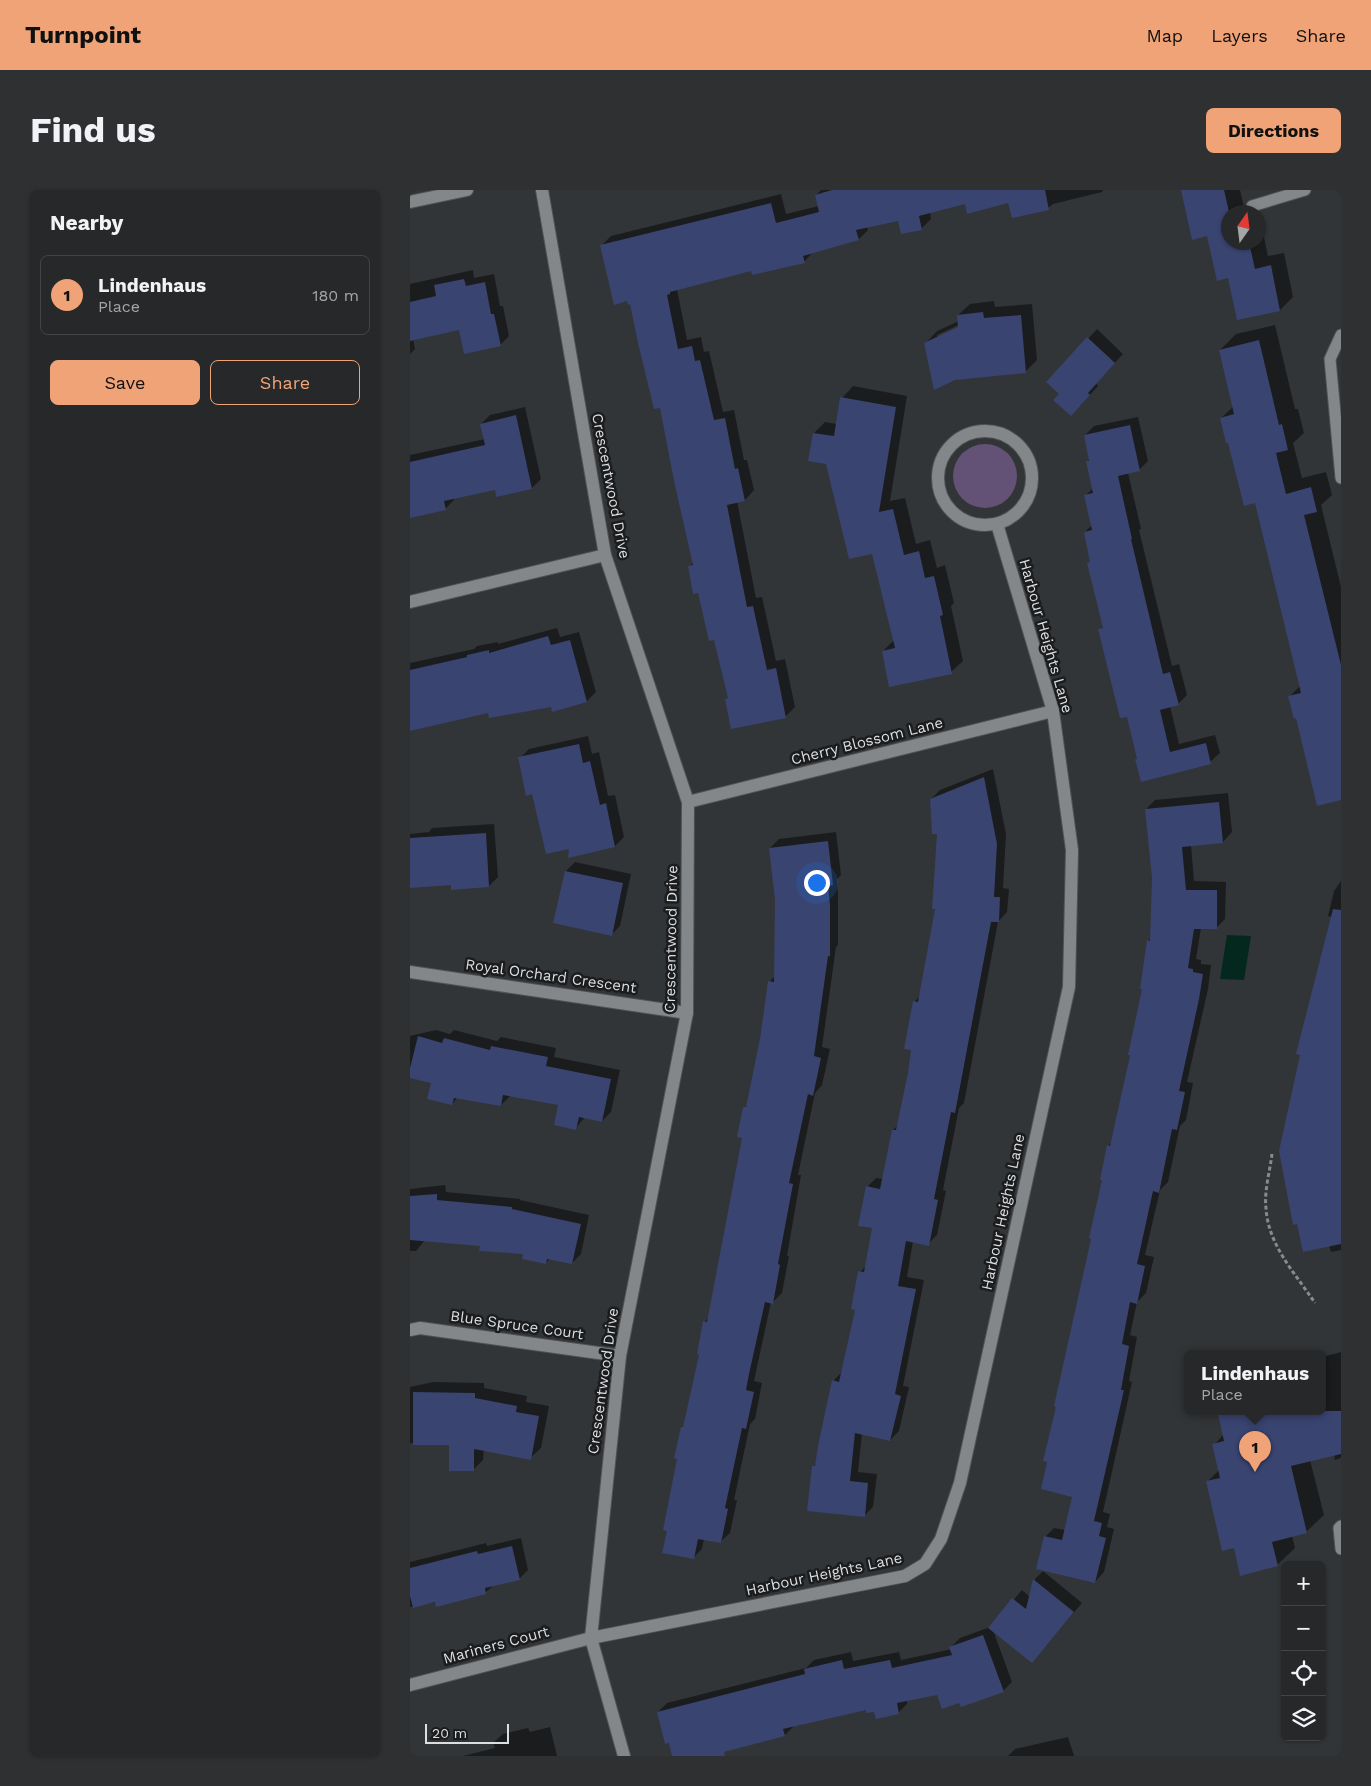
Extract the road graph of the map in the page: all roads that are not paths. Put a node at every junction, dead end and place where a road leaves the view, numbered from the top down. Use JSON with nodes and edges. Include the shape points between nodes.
{"nodes":[{"id":1,"x":467,"y":190,"type":"edge"},
{"id":2,"x":542,"y":190,"type":"edge"},
{"id":3,"x":1305,"y":190,"type":"edge"},
{"id":4,"x":410,"y":202,"type":"edge"},
{"id":5,"x":1255,"y":205,"type":"edge"},
{"id":6,"x":1341,"y":335,"type":"edge"},
{"id":7,"x":1341,"y":478,"type":"edge"},
{"id":8,"x":997,"y":524,"type":"junction"},
{"id":9,"x":605,"y":555,"type":"junction"},
{"id":10,"x":410,"y":602,"type":"edge"},
{"id":11,"x":1053,"y":711,"type":"junction"},
{"id":12,"x":688,"y":802,"type":"junction"},
{"id":13,"x":410,"y":972,"type":"edge"},
{"id":14,"x":687,"y":1012,"type":"junction"},
{"id":15,"x":410,"y":1330,"type":"edge"},
{"id":16,"x":620,"y":1356,"type":"junction"},
{"id":17,"x":1341,"y":1526,"type":"edge"},
{"id":18,"x":1341,"y":1549,"type":"edge"},
{"id":19,"x":591,"y":1638,"type":"junction"},
{"id":20,"x":410,"y":1685,"type":"edge"},
{"id":21,"x":624,"y":1756,"type":"edge"}],
"edges":[{"from":1,"to":4,"type":"street"},
{"from":2,"to":9,"type":"street","name":"Crescentwood Drive"},
{"from":3,"to":5,"type":"lane"},
{"from":6,"to":7,"type":"lane","via":[[1330,359]]},
{"from":8,"to":8,"type":"street","via":[[1012,518],[1031,492],[1030,460],[1021,446],[993,430],[963,435],[942,457],[938,472],[944,502],[967,522]]},
{"from":8,"to":11,"type":"street","name":"Harbour Heights Lane"},
{"from":9,"to":10,"type":"street"},
{"from":9,"to":12,"type":"street","name":"Crescentwood Drive"},
{"from":11,"to":12,"type":"street","name":"Cherry Blossom Lane"},
{"from":11,"to":19,"type":"street","name":"Harbour Heights Lane","via":[[1072,850],[1069,987],[960,1484],[941,1539],[925,1564],[905,1576]]},
{"from":12,"to":14,"type":"street","name":"Crescentwood Drive"},
{"from":13,"to":14,"type":"street","name":"Royal Orchard Crescent"},
{"from":14,"to":16,"type":"street","name":"Crescentwood Drive"},
{"from":15,"to":16,"type":"street","name":"Blue Spruce Court","via":[[420,1328]]},
{"from":16,"to":19,"type":"street","name":"Crescentwood Drive"},
{"from":17,"to":18,"type":"lane"},
{"from":19,"to":20,"type":"street","name":"Mariners Court"},
{"from":19,"to":21,"type":"street","name":"Crescentwood Drive"}]}
